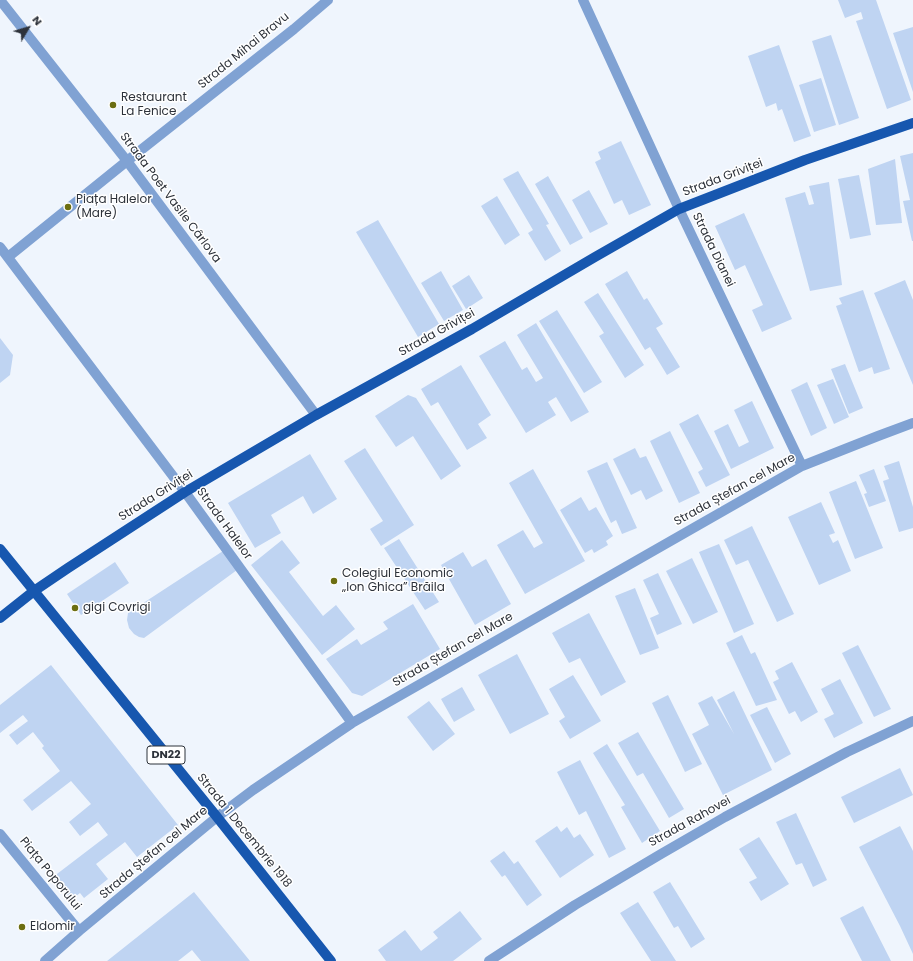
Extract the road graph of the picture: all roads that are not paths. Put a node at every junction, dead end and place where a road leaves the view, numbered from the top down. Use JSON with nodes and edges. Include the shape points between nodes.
{"nodes":[{"id":1,"x":0,"y":0,"type":"edge"},
{"id":2,"x":328,"y":0,"type":"edge"},
{"id":3,"x":583,"y":0,"type":"edge"},
{"id":4,"x":913,"y":123,"type":"edge"},
{"id":5,"x":127,"y":161,"type":"junction"},
{"id":6,"x":679,"y":209,"type":"junction"},
{"id":7,"x":0,"y":248,"type":"edge"},
{"id":8,"x":8,"y":257,"type":"junction"},
{"id":9,"x":316,"y":415,"type":"junction"},
{"id":10,"x":913,"y":424,"type":"edge"},
{"id":11,"x":802,"y":466,"type":"junction"},
{"id":12,"x":185,"y":492,"type":"junction"},
{"id":13,"x":0,"y":549,"type":"edge"},
{"id":14,"x":34,"y":591,"type":"junction"},
{"id":15,"x":0,"y":618,"type":"edge"},
{"id":16,"x":913,"y":721,"type":"edge"},
{"id":17,"x":352,"y":723,"type":"junction"},
{"id":18,"x":217,"y":817,"type":"junction"},
{"id":19,"x":0,"y":834,"type":"edge"},
{"id":20,"x":79,"y":931,"type":"junction"},
{"id":21,"x":45,"y":961,"type":"edge"},
{"id":22,"x":331,"y":961,"type":"edge"},
{"id":23,"x":489,"y":961,"type":"edge"}],
"edges":[{"from":1,"to":5,"type":"street","name":"Strada Poet Vasile Cârlova"},
{"from":2,"to":5,"type":"street","name":"Strada Mihai Bravu"},
{"from":3,"to":6,"type":"street","name":"Strada Dianei"},
{"from":4,"to":6,"type":"main road","name":"Strada Griviței","via":[[805,160]]},
{"from":5,"to":8,"type":"street","name":"Strada Mihai Bravu"},
{"from":5,"to":9,"type":"street","name":"Strada Poet Vasile Cârlova"},
{"from":6,"to":9,"type":"main road","name":"Strada Griviței","via":[[472,329]]},
{"from":6,"to":11,"type":"street","name":"Strada Dianei"},
{"from":7,"to":8,"type":"street","name":"Strada Halelor"},
{"from":8,"to":12,"type":"street","name":"Strada Halelor"},
{"from":9,"to":12,"type":"main road","name":"Strada Griviței"},
{"from":10,"to":11,"type":"street","name":"Strada Ștefan cel Mare"},
{"from":11,"to":17,"type":"street","name":"Strada Ștefan cel Mare"},
{"from":12,"to":14,"type":"main road","name":"Strada Griviței"},
{"from":12,"to":17,"type":"street","name":"Strada Halelor"},
{"from":13,"to":14,"type":"main road","name":"Strada 1 Decembrie 1918","number":"DN22"},
{"from":14,"to":15,"type":"main road","name":"Strada Griviței"},
{"from":14,"to":18,"type":"main road","name":"Strada 1 Decembrie 1918","number":"DN22"},
{"from":16,"to":23,"type":"street","name":"Strada Rahovei","via":[[847,752],[712,824],[575,905]]},
{"from":17,"to":18,"type":"street","name":"Strada Ștefan cel Mare"},
{"from":18,"to":20,"type":"street","name":"Strada Ștefan cel Mare"},
{"from":18,"to":22,"type":"main road","name":"Strada 1 Decembrie 1918","number":"DN22"},
{"from":19,"to":20,"type":"street","name":"Piața Poporului"},
{"from":20,"to":21,"type":"street","name":"Strada Ștefan cel Mare"}]}
